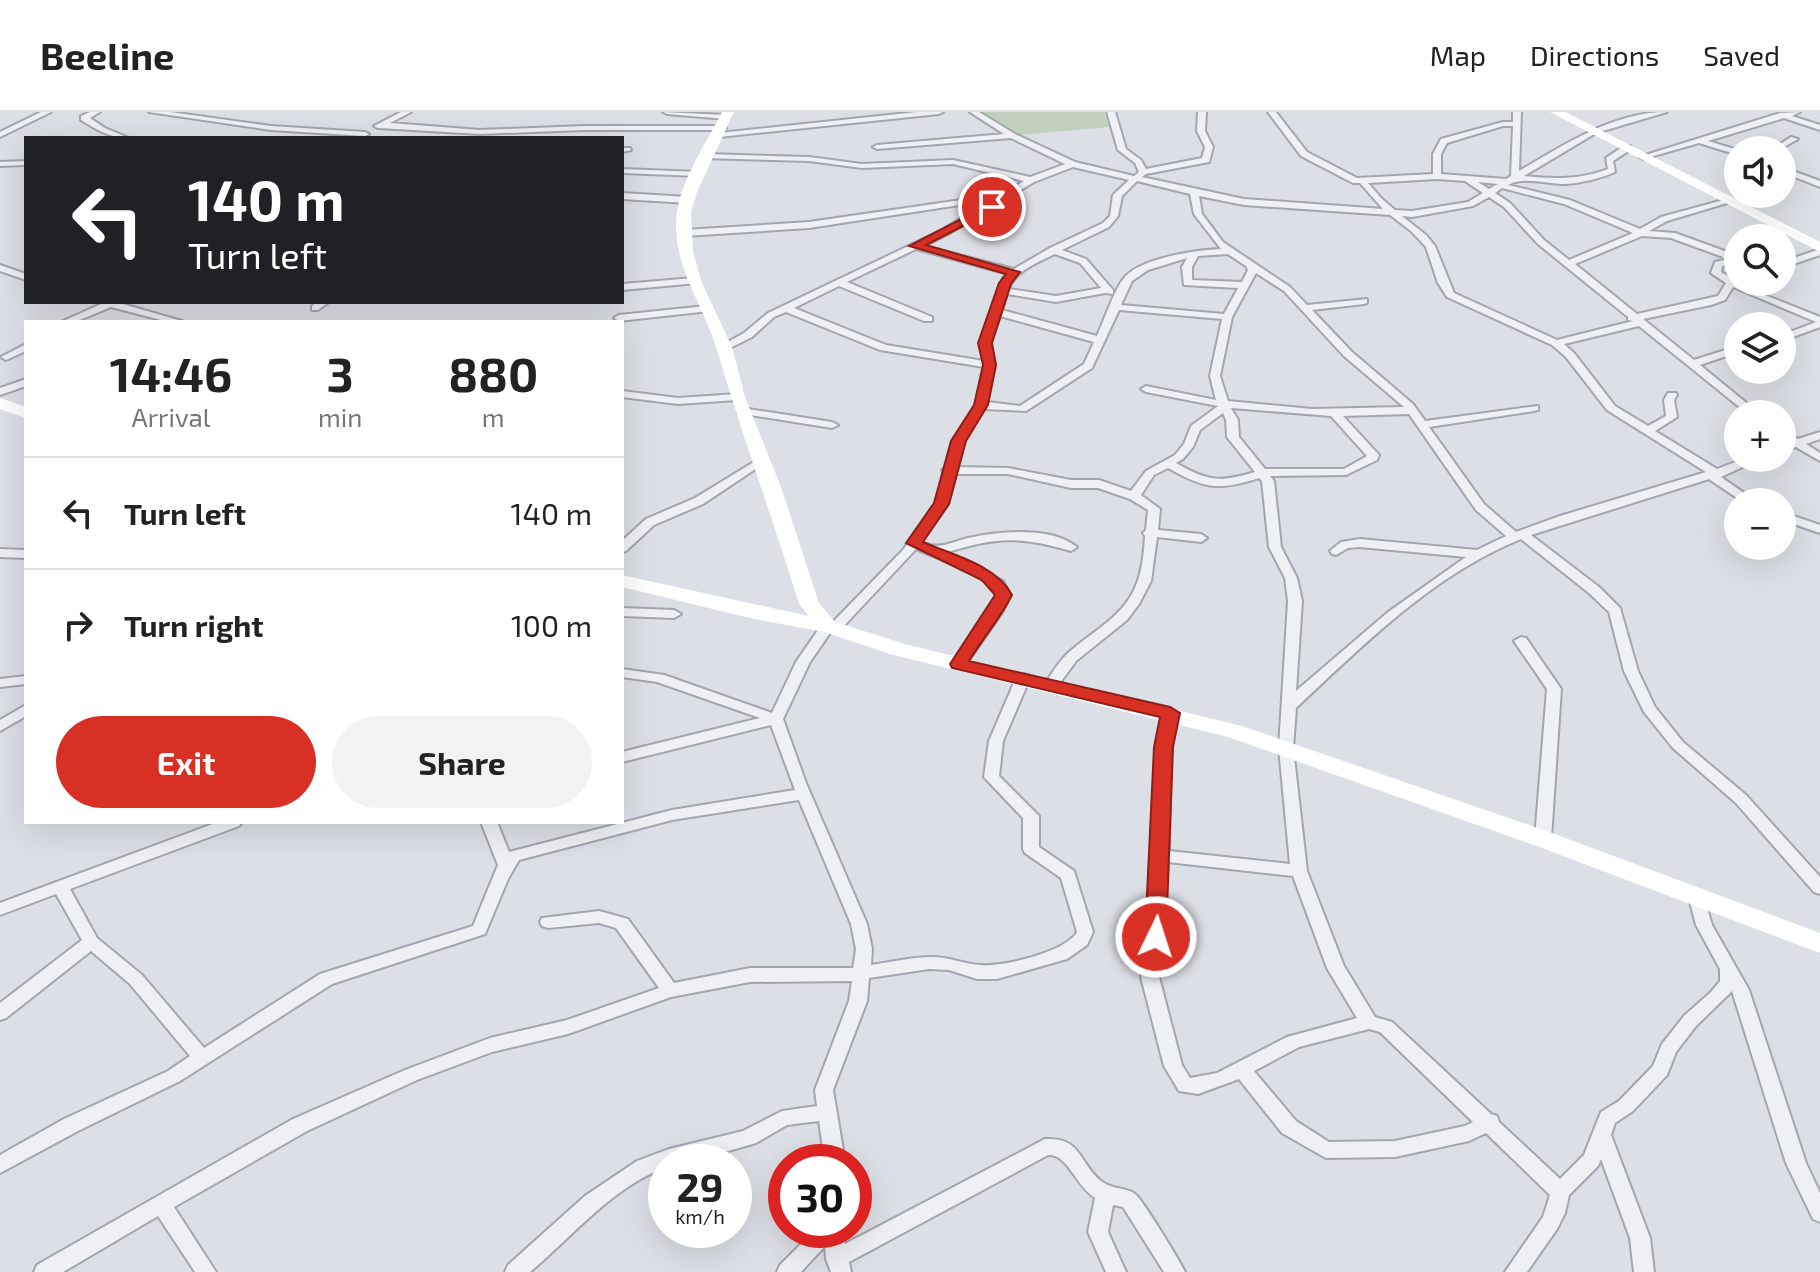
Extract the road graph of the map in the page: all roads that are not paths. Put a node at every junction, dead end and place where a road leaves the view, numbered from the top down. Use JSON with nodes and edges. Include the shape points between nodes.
{"nodes":[{"id":1,"x":47,"y":112,"type":"edge"},
{"id":2,"x":96,"y":112,"type":"edge"},
{"id":3,"x":153,"y":112,"type":"edge"},
{"id":4,"x":407,"y":112,"type":"edge"},
{"id":5,"x":667,"y":112,"type":"edge"},
{"id":6,"x":939,"y":112,"type":"edge"},
{"id":7,"x":974,"y":112,"type":"edge"},
{"id":8,"x":1111,"y":112,"type":"edge"},
{"id":9,"x":1202,"y":112,"type":"edge"},
{"id":10,"x":1272,"y":112,"type":"edge"},
{"id":11,"x":1517,"y":112,"type":"edge"},
{"id":12,"x":1556,"y":112,"type":"edge"},
{"id":13,"x":1663,"y":112,"type":"edge"},
{"id":14,"x":1772,"y":112,"type":"edge"},
{"id":15,"x":1796,"y":112,"type":"edge"},
{"id":16,"x":1783,"y":115,"type":"junction"},
{"id":17,"x":724,"y":123,"type":"edge"},
{"id":18,"x":1516,"y":124,"type":"junction"},
{"id":19,"x":379,"y":125,"type":"junction"},
{"id":20,"x":0,"y":126,"type":"edge"},
{"id":21,"x":567,"y":128,"type":"junction"},
{"id":22,"x":1820,"y":128,"type":"edge"},
{"id":23,"x":9,"y":130,"type":"junction"},
{"id":24,"x":1593,"y":131,"type":"junction"},
{"id":25,"x":365,"y":134,"type":"junction"},
{"id":26,"x":0,"y":135,"type":"edge"},
{"id":27,"x":119,"y":136,"type":"edge"},
{"id":28,"x":360,"y":136,"type":"edge"},
{"id":29,"x":561,"y":136,"type":"edge"},
{"id":30,"x":1012,"y":136,"type":"junction"},
{"id":31,"x":1701,"y":141,"type":"junction"},
{"id":32,"x":877,"y":147,"type":"dead end"},
{"id":33,"x":1627,"y":148,"type":"junction"},
{"id":34,"x":1724,"y":148,"type":"edge"},
{"id":35,"x":1643,"y":157,"type":"junction"},
{"id":36,"x":24,"y":163,"type":"edge"},
{"id":37,"x":0,"y":164,"type":"edge"},
{"id":38,"x":1072,"y":164,"type":"junction"},
{"id":39,"x":702,"y":165,"type":"junction"},
{"id":40,"x":624,"y":171,"type":"edge"},
{"id":41,"x":1796,"y":174,"type":"edge"},
{"id":42,"x":1139,"y":176,"type":"junction"},
{"id":43,"x":1437,"y":176,"type":"junction"},
{"id":44,"x":1466,"y":178,"type":"junction"},
{"id":45,"x":1031,"y":180,"type":"junction"},
{"id":46,"x":1509,"y":182,"type":"junction"},
{"id":47,"x":1364,"y":183,"type":"junction"},
{"id":48,"x":1820,"y":183,"type":"edge"},
{"id":49,"x":1194,"y":192,"type":"junction"},
{"id":50,"x":1009,"y":194,"type":"junction"},
{"id":51,"x":1491,"y":194,"type":"junction"},
{"id":52,"x":624,"y":196,"type":"edge"},
{"id":53,"x":688,"y":200,"type":"junction"},
{"id":54,"x":1724,"y":201,"type":"joint"},
{"id":55,"x":1738,"y":208,"type":"edge"},
{"id":56,"x":1392,"y":215,"type":"junction"},
{"id":57,"x":685,"y":233,"type":"junction"},
{"id":58,"x":1642,"y":233,"type":"junction"},
{"id":59,"x":915,"y":246,"type":"junction"},
{"id":60,"x":1053,"y":250,"type":"junction"},
{"id":61,"x":1820,"y":250,"type":"edge"},
{"id":62,"x":1227,"y":251,"type":"junction"},
{"id":63,"x":1195,"y":253,"type":"junction"},
{"id":64,"x":1724,"y":253,"type":"edge"},
{"id":65,"x":1796,"y":259,"type":"edge"},
{"id":66,"x":1570,"y":263,"type":"junction"},
{"id":67,"x":1724,"y":264,"type":"edge"},
{"id":68,"x":1251,"y":266,"type":"junction"},
{"id":69,"x":0,"y":268,"type":"edge"},
{"id":70,"x":1013,"y":272,"type":"junction"},
{"id":71,"x":14,"y":274,"type":"junction"},
{"id":72,"x":24,"y":276,"type":"edge"},
{"id":73,"x":1724,"y":276,"type":"edge"},
{"id":74,"x":0,"y":280,"type":"edge"},
{"id":75,"x":694,"y":281,"type":"junction"},
{"id":76,"x":838,"y":282,"type":"junction"},
{"id":77,"x":1244,"y":285,"type":"junction"},
{"id":78,"x":624,"y":287,"type":"edge"},
{"id":79,"x":1105,"y":290,"type":"junction"},
{"id":80,"x":1004,"y":291,"type":"junction"},
{"id":81,"x":1121,"y":293,"type":"junction"},
{"id":82,"x":1724,"y":295,"type":"edge"},
{"id":83,"x":1761,"y":296,"type":"edge"},
{"id":84,"x":1364,"y":301,"type":"dead end"},
{"id":85,"x":105,"y":304,"type":"edge"},
{"id":86,"x":111,"y":304,"type":"edge"},
{"id":87,"x":1116,"y":307,"type":"junction"},
{"id":88,"x":786,"y":308,"type":"junction"},
{"id":89,"x":1304,"y":308,"type":"junction"},
{"id":90,"x":706,"y":309,"type":"junction"},
{"id":91,"x":997,"y":312,"type":"junction"},
{"id":92,"x":146,"y":313,"type":"junction"},
{"id":93,"x":1227,"y":317,"type":"junction"},
{"id":94,"x":619,"y":318,"type":"dead end"},
{"id":95,"x":928,"y":319,"type":"dead end"},
{"id":96,"x":70,"y":320,"type":"edge"},
{"id":97,"x":134,"y":320,"type":"edge"},
{"id":98,"x":172,"y":320,"type":"edge"},
{"id":99,"x":1635,"y":320,"type":"junction"},
{"id":100,"x":1820,"y":322,"type":"edge"},
{"id":101,"x":1796,"y":332,"type":"edge"},
{"id":102,"x":1098,"y":340,"type":"junction"},
{"id":103,"x":1556,"y":343,"type":"junction"},
{"id":104,"x":724,"y":347,"type":"junction"},
{"id":105,"x":24,"y":348,"type":"edge"},
{"id":106,"x":1724,"y":353,"type":"edge"},
{"id":107,"x":6,"y":357,"type":"dead end"},
{"id":108,"x":1691,"y":364,"type":"junction"},
{"id":109,"x":990,"y":365,"type":"junction"},
{"id":110,"x":24,"y":384,"type":"edge"},
{"id":111,"x":1146,"y":389,"type":"dead end"},
{"id":112,"x":624,"y":394,"type":"edge"},
{"id":113,"x":1672,"y":395,"type":"dead end"},
{"id":114,"x":1737,"y":400,"type":"edge"},
{"id":115,"x":1,"y":401,"type":"edge"},
{"id":116,"x":740,"y":404,"type":"junction"},
{"id":117,"x":981,"y":405,"type":"junction"},
{"id":118,"x":1225,"y":406,"type":"junction"},
{"id":119,"x":1534,"y":408,"type":"dead end"},
{"id":120,"x":1413,"y":410,"type":"junction"},
{"id":121,"x":24,"y":412,"type":"edge"},
{"id":122,"x":1336,"y":415,"type":"junction"},
{"id":123,"x":1424,"y":424,"type":"junction"},
{"id":124,"x":832,"y":425,"type":"dead end"},
{"id":125,"x":1647,"y":431,"type":"junction"},
{"id":126,"x":1820,"y":435,"type":"edge"},
{"id":127,"x":1796,"y":441,"type":"edge"},
{"id":128,"x":1800,"y":443,"type":"junction"},
{"id":129,"x":1796,"y":444,"type":"edge"},
{"id":130,"x":1820,"y":458,"type":"edge"},
{"id":131,"x":762,"y":460,"type":"junction"},
{"id":132,"x":1167,"y":463,"type":"junction"},
{"id":133,"x":948,"y":470,"type":"junction"},
{"id":134,"x":1724,"y":471,"type":"edge"},
{"id":135,"x":1263,"y":473,"type":"junction"},
{"id":136,"x":1714,"y":475,"type":"junction"},
{"id":137,"x":1732,"y":488,"type":"edge"},
{"id":138,"x":1134,"y":496,"type":"junction"},
{"id":139,"x":1796,"y":521,"type":"edge"},
{"id":140,"x":1820,"y":529,"type":"edge"},
{"id":141,"x":1149,"y":533,"type":"junction"},
{"id":142,"x":1518,"y":536,"type":"junction"},
{"id":143,"x":1201,"y":538,"type":"dead end"},
{"id":144,"x":914,"y":543,"type":"junction"},
{"id":145,"x":624,"y":546,"type":"edge"},
{"id":146,"x":1071,"y":547,"type":"dead end"},
{"id":147,"x":1336,"y":551,"type":"dead end"},
{"id":148,"x":934,"y":552,"type":"junction"},
{"id":149,"x":0,"y":553,"type":"edge"},
{"id":150,"x":24,"y":554,"type":"edge"},
{"id":151,"x":1478,"y":554,"type":"junction"},
{"id":152,"x":624,"y":581,"type":"edge"},
{"id":153,"x":624,"y":612,"type":"edge"},
{"id":154,"x":674,"y":614,"type":"dead end"},
{"id":155,"x":832,"y":626,"type":"junction"},
{"id":156,"x":1521,"y":641,"type":"dead end"},
{"id":157,"x":959,"y":664,"type":"junction"},
{"id":158,"x":624,"y":673,"type":"edge"},
{"id":159,"x":1023,"y":678,"type":"junction"},
{"id":160,"x":24,"y":680,"type":"edge"},
{"id":161,"x":0,"y":683,"type":"edge"},
{"id":162,"x":1052,"y":684,"type":"junction"},
{"id":163,"x":1290,"y":705,"type":"junction"},
{"id":164,"x":24,"y":711,"type":"edge"},
{"id":165,"x":1170,"y":713,"type":"junction"},
{"id":166,"x":776,"y":719,"type":"junction"},
{"id":167,"x":0,"y":726,"type":"edge"},
{"id":168,"x":1286,"y":748,"type":"junction"},
{"id":169,"x":624,"y":757,"type":"edge"},
{"id":170,"x":804,"y":794,"type":"junction"},
{"id":171,"x":229,"y":824,"type":"edge"},
{"id":172,"x":490,"y":824,"type":"edge"},
{"id":173,"x":1543,"y":839,"type":"junction"},
{"id":174,"x":1161,"y":856,"type":"junction"},
{"id":175,"x":505,"y":863,"type":"junction"},
{"id":176,"x":1299,"y":871,"type":"junction"},
{"id":177,"x":1819,"y":881,"type":"edge"},
{"id":178,"x":60,"y":886,"type":"junction"},
{"id":179,"x":1697,"y":898,"type":"junction"},
{"id":180,"x":0,"y":909,"type":"edge"},
{"id":181,"x":548,"y":922,"type":"dead end"},
{"id":182,"x":91,"y":942,"type":"junction"},
{"id":183,"x":1820,"y":943,"type":"edge"},
{"id":184,"x":1728,"y":964,"type":"junction"},
{"id":185,"x":863,"y":973,"type":"junction"},
{"id":186,"x":670,"y":991,"type":"junction"},
{"id":187,"x":0,"y":1013,"type":"edge"},
{"id":188,"x":1369,"y":1022,"type":"junction"},
{"id":189,"x":202,"y":1058,"type":"junction"},
{"id":190,"x":1242,"y":1069,"type":"junction"},
{"id":191,"x":825,"y":1113,"type":"junction"},
{"id":192,"x":1490,"y":1122,"type":"junction"},
{"id":193,"x":1603,"y":1138,"type":"junction"},
{"id":194,"x":831,"y":1144,"type":"edge"},
{"id":195,"x":0,"y":1165,"type":"edge"},
{"id":196,"x":1560,"y":1192,"type":"junction"},
{"id":197,"x":1105,"y":1195,"type":"junction"},
{"id":198,"x":162,"y":1205,"type":"junction"},
{"id":199,"x":1820,"y":1213,"type":"edge"},
{"id":200,"x":807,"y":1248,"type":"edge"},
{"id":201,"x":838,"y":1265,"type":"edge"},
{"id":202,"x":44,"y":1272,"type":"edge"},
{"id":203,"x":206,"y":1272,"type":"edge"},
{"id":204,"x":515,"y":1272,"type":"edge"},
{"id":205,"x":787,"y":1272,"type":"edge"},
{"id":206,"x":1116,"y":1272,"type":"edge"},
{"id":207,"x":1175,"y":1272,"type":"edge"},
{"id":208,"x":1515,"y":1272,"type":"edge"},
{"id":209,"x":1644,"y":1272,"type":"edge"}],
"edges":[{"from":1,"to":23,"type":"street"},
{"from":2,"to":27,"type":"street","via":[[84,118]]},
{"from":3,"to":25,"type":"street"},
{"from":4,"to":19,"type":"street"},
{"from":5,"to":17,"type":"street"},
{"from":6,"to":17,"type":"street"},
{"from":7,"to":30,"type":"street"},
{"from":8,"to":42,"type":"street","via":[[1122,150],[1138,162]]},
{"from":9,"to":42,"type":"street","via":[[1201,131],[1209,147],[1206,160]]},
{"from":10,"to":47,"type":"street","via":[[1304,154]]},
{"from":11,"to":18,"type":"street"},
{"from":12,"to":24,"type":"street"},
{"from":13,"to":24,"type":"street"},
{"from":14,"to":16,"type":"street"},
{"from":15,"to":16,"type":"street"},
{"from":16,"to":22,"type":"street"},
{"from":16,"to":31,"type":"street"},
{"from":17,"to":21,"type":"street"},
{"from":17,"to":39,"type":"street"},
{"from":18,"to":43,"type":"street","via":[[1444,141],[1437,154]]},
{"from":18,"to":46,"type":"street"},
{"from":19,"to":21,"type":"street","via":[[480,132]]},
{"from":19,"to":25,"type":"street"},
{"from":20,"to":23,"type":"street"},
{"from":21,"to":29,"type":"street"},
{"from":23,"to":26,"type":"street"},
{"from":24,"to":33,"type":"street"},
{"from":24,"to":46,"type":"street"},
{"from":25,"to":28,"type":"street"},
{"from":30,"to":32,"type":"street"},
{"from":30,"to":38,"type":"street"},
{"from":31,"to":34,"type":"street"},
{"from":31,"to":35,"type":"street"},
{"from":33,"to":35,"type":"street"},
{"from":33,"to":46,"type":"street","via":[[1609,160],[1614,168],[1598,177],[1574,183]]},
{"from":35,"to":54,"type":"street"},
{"from":36,"to":37,"type":"street"},
{"from":38,"to":42,"type":"street"},
{"from":38,"to":45,"type":"street"},
{"from":39,"to":40,"type":"street"},
{"from":39,"to":45,"type":"street","via":[[809,159],[862,166],[953,162]]},
{"from":39,"to":53,"type":"street"},
{"from":41,"to":48,"type":"street"},
{"from":42,"to":49,"type":"street"},
{"from":42,"to":60,"type":"street","via":[[1113,200],[1114,216],[1106,225]]},
{"from":43,"to":44,"type":"street"},
{"from":43,"to":47,"type":"street"},
{"from":44,"to":46,"type":"street"},
{"from":44,"to":51,"type":"street"},
{"from":45,"to":50,"type":"street"},
{"from":46,"to":51,"type":"street"},
{"from":46,"to":58,"type":"street"},
{"from":47,"to":56,"type":"street"},
{"from":49,"to":56,"type":"street","via":[[1244,202]]},
{"from":49,"to":62,"type":"street","via":[[1198,214]]},
{"from":50,"to":57,"type":"street","via":[[819,223]]},
{"from":50,"to":59,"type":"street"},
{"from":51,"to":56,"type":"street","via":[[1470,204]]},
{"from":51,"to":66,"type":"street"},
{"from":52,"to":53,"type":"street"},
{"from":53,"to":57,"type":"street"},
{"from":54,"to":58,"type":"street","via":[[1664,219]]},
{"from":55,"to":61,"type":"street"},
{"from":56,"to":103,"type":"street","via":[[1430,247],[1450,295]]},
{"from":57,"to":75,"type":"street"},
{"from":58,"to":64,"type":"street","via":[[1672,235]]},
{"from":58,"to":66,"type":"street"},
{"from":59,"to":70,"type":"street"},
{"from":59,"to":76,"type":"street"},
{"from":60,"to":70,"type":"street"},
{"from":60,"to":79,"type":"street","via":[[1083,261],[1106,284]]},
{"from":61,"to":65,"type":"street"},
{"from":62,"to":63,"type":"street"},
{"from":62,"to":68,"type":"street"},
{"from":63,"to":77,"type":"street","via":[[1187,267],[1187,283]]},
{"from":63,"to":81,"type":"street","via":[[1145,268],[1128,279]]},
{"from":66,"to":99,"type":"street"},
{"from":67,"to":73,"type":"street","via":[[1715,268]]},
{"from":68,"to":77,"type":"street"},
{"from":68,"to":89,"type":"street","via":[[1268,274]]},
{"from":69,"to":71,"type":"street"},
{"from":70,"to":80,"type":"street"},
{"from":71,"to":72,"type":"street"},
{"from":71,"to":74,"type":"street"},
{"from":75,"to":78,"type":"street"},
{"from":75,"to":90,"type":"street"},
{"from":76,"to":88,"type":"street"},
{"from":76,"to":95,"type":"street"},
{"from":77,"to":93,"type":"street"},
{"from":79,"to":80,"type":"street","via":[[1056,299]]},
{"from":79,"to":81,"type":"street"},
{"from":80,"to":91,"type":"street"},
{"from":81,"to":87,"type":"street"},
{"from":82,"to":99,"type":"street"},
{"from":83,"to":100,"type":"street"},
{"from":84,"to":89,"type":"street"},
{"from":85,"to":96,"type":"street"},
{"from":86,"to":92,"type":"street"},
{"from":87,"to":93,"type":"street"},
{"from":87,"to":102,"type":"street"},
{"from":88,"to":104,"type":"street"},
{"from":88,"to":109,"type":"street","via":[[884,348]]},
{"from":89,"to":120,"type":"street"},
{"from":90,"to":94,"type":"street"},
{"from":90,"to":104,"type":"street"},
{"from":91,"to":102,"type":"street"},
{"from":91,"to":109,"type":"street","via":[[985,343]]},
{"from":92,"to":97,"type":"street"},
{"from":92,"to":98,"type":"street"},
{"from":93,"to":118,"type":"street","via":[[1215,376]]},
{"from":99,"to":103,"type":"street"},
{"from":99,"to":108,"type":"street"},
{"from":100,"to":101,"type":"street"},
{"from":102,"to":117,"type":"street","via":[[1088,366],[1031,404],[1012,410]]},
{"from":103,"to":125,"type":"street","via":[[1611,408]]},
{"from":104,"to":116,"type":"street"},
{"from":105,"to":107,"type":"street"},
{"from":106,"to":108,"type":"street"},
{"from":108,"to":114,"type":"street"},
{"from":109,"to":117,"type":"street"},
{"from":110,"to":115,"type":"street"},
{"from":111,"to":118,"type":"street"},
{"from":112,"to":116,"type":"street"},
{"from":113,"to":125,"type":"street","via":[[1672,417]]},
{"from":115,"to":121,"type":"street"},
{"from":116,"to":124,"type":"street"},
{"from":116,"to":131,"type":"street"},
{"from":117,"to":133,"type":"street"},
{"from":118,"to":122,"type":"street"},
{"from":118,"to":132,"type":"street","via":[[1195,428],[1184,451]]},
{"from":118,"to":135,"type":"street","via":[[1233,437]]},
{"from":119,"to":123,"type":"street"},
{"from":120,"to":122,"type":"street"},
{"from":120,"to":123,"type":"street"},
{"from":122,"to":135,"type":"street","via":[[1373,458],[1346,472]]},
{"from":123,"to":142,"type":"street","via":[[1480,507]]},
{"from":125,"to":136,"type":"street"},
{"from":126,"to":128,"type":"street"},
{"from":127,"to":128,"type":"street"},
{"from":128,"to":129,"type":"street"},
{"from":128,"to":130,"type":"street"},
{"from":131,"to":145,"type":"street","via":[[699,501],[650,522]]},
{"from":131,"to":155,"type":"street","via":[[809,604]]},
{"from":132,"to":135,"type":"street","via":[[1200,481],[1216,483]]},
{"from":132,"to":138,"type":"street","via":[[1143,480]]},
{"from":133,"to":138,"type":"street","via":[[1008,471],[1099,484]]},
{"from":133,"to":144,"type":"street","via":[[942,504]]},
{"from":134,"to":136,"type":"street"},
{"from":135,"to":163,"type":"street","via":[[1275,547],[1291,578],[1295,601]]},
{"from":136,"to":137,"type":"street"},
{"from":136,"to":142,"type":"street"},
{"from":138,"to":141,"type":"street","via":[[1153,508]]},
{"from":139,"to":140,"type":"street"},
{"from":141,"to":143,"type":"street"},
{"from":141,"to":162,"type":"street","via":[[1141,590],[1126,615],[1064,666]]},
{"from":142,"to":151,"type":"street"},
{"from":142,"to":177,"type":"street","via":[[1615,611],[1631,671],[1649,709],[1678,745],[1729,787]]},
{"from":144,"to":148,"type":"street"},
{"from":144,"to":155,"type":"street","via":[[873,592]]},
{"from":146,"to":148,"type":"street","via":[[1034,535],[1014,535]]},
{"from":147,"to":151,"type":"street","via":[[1360,543]]},
{"from":148,"to":157,"type":"street","via":[[987,577],[1004,595]]},
{"from":149,"to":150,"type":"street"},
{"from":151,"to":163,"type":"street","via":[[1329,668]]},
{"from":152,"to":155,"type":"street"},
{"from":153,"to":154,"type":"street"},
{"from":155,"to":157,"type":"street"},
{"from":155,"to":166,"type":"street","via":[[803,662]]},
{"from":156,"to":173,"type":"street","via":[[1554,689]]},
{"from":157,"to":159,"type":"street"},
{"from":158,"to":166,"type":"street","via":[[659,678]]},
{"from":159,"to":162,"type":"street"},
{"from":159,"to":185,"type":"street","via":[[996,741],[991,777],[1031,816],[1031,849],[1068,875],[1085,932],[1081,941],[1061,954],[997,972],[929,963]]},
{"from":160,"to":161,"type":"street"},
{"from":162,"to":165,"type":"street"},
{"from":163,"to":168,"type":"street"},
{"from":164,"to":167,"type":"street"},
{"from":165,"to":168,"type":"street"},
{"from":165,"to":174,"type":"street"},
{"from":166,"to":169,"type":"street"},
{"from":166,"to":170,"type":"street"},
{"from":168,"to":173,"type":"street"},
{"from":168,"to":176,"type":"street"},
{"from":170,"to":175,"type":"street","via":[[672,815],[540,848]]},
{"from":170,"to":185,"type":"street","via":[[859,924]]},
{"from":171,"to":178,"type":"street"},
{"from":172,"to":175,"type":"street"},
{"from":173,"to":179,"type":"street"},
{"from":174,"to":176,"type":"street"},
{"from":174,"to":190,"type":"street","via":[[1150,977],[1173,1066],[1185,1086],[1195,1087]]},
{"from":175,"to":189,"type":"street","via":[[479,930],[326,979]]},
{"from":176,"to":188,"type":"street","via":[[1336,968]]},
{"from":178,"to":180,"type":"street"},
{"from":178,"to":182,"type":"street"},
{"from":179,"to":183,"type":"street"},
{"from":179,"to":184,"type":"street","via":[[1704,925]]},
{"from":181,"to":186,"type":"street","via":[[599,917],[622,923]]},
{"from":182,"to":187,"type":"street"},
{"from":182,"to":189,"type":"street","via":[[165,1011]]},
{"from":184,"to":193,"type":"street","via":[[1729,982],[1675,1040],[1661,1070],[1608,1118]]},
{"from":184,"to":199,"type":"street","via":[[1796,1163]]},
{"from":185,"to":186,"type":"street","via":[[750,975]]},
{"from":185,"to":191,"type":"street","via":[[858,1001],[829,1070]]},
{"from":186,"to":198,"type":"street","via":[[568,1027],[490,1045],[368,1093],[287,1132]]},
{"from":188,"to":190,"type":"street","via":[[1284,1045]]},
{"from":188,"to":192,"type":"street","via":[[1386,1027]]},
{"from":189,"to":195,"type":"street"},
{"from":190,"to":192,"type":"street","via":[[1289,1127],[1326,1150],[1395,1149],[1469,1133]]},
{"from":191,"to":194,"type":"street"},
{"from":191,"to":204,"type":"street","via":[[776,1121],[758,1135],[646,1166],[614,1184]]},
{"from":192,"to":196,"type":"street"},
{"from":193,"to":196,"type":"street","via":[[1591,1160]]},
{"from":193,"to":209,"type":"street","via":[[1640,1238]]},
{"from":196,"to":208,"type":"street","via":[[1548,1224]]},
{"from":197,"to":201,"type":"street","via":[[1086,1180],[1065,1147],[1045,1147]]},
{"from":197,"to":206,"type":"street","via":[[1098,1232]]},
{"from":197,"to":207,"type":"street","via":[[1129,1200]]},
{"from":198,"to":202,"type":"street"},
{"from":198,"to":203,"type":"street"},
{"from":200,"to":205,"type":"street"}]}
